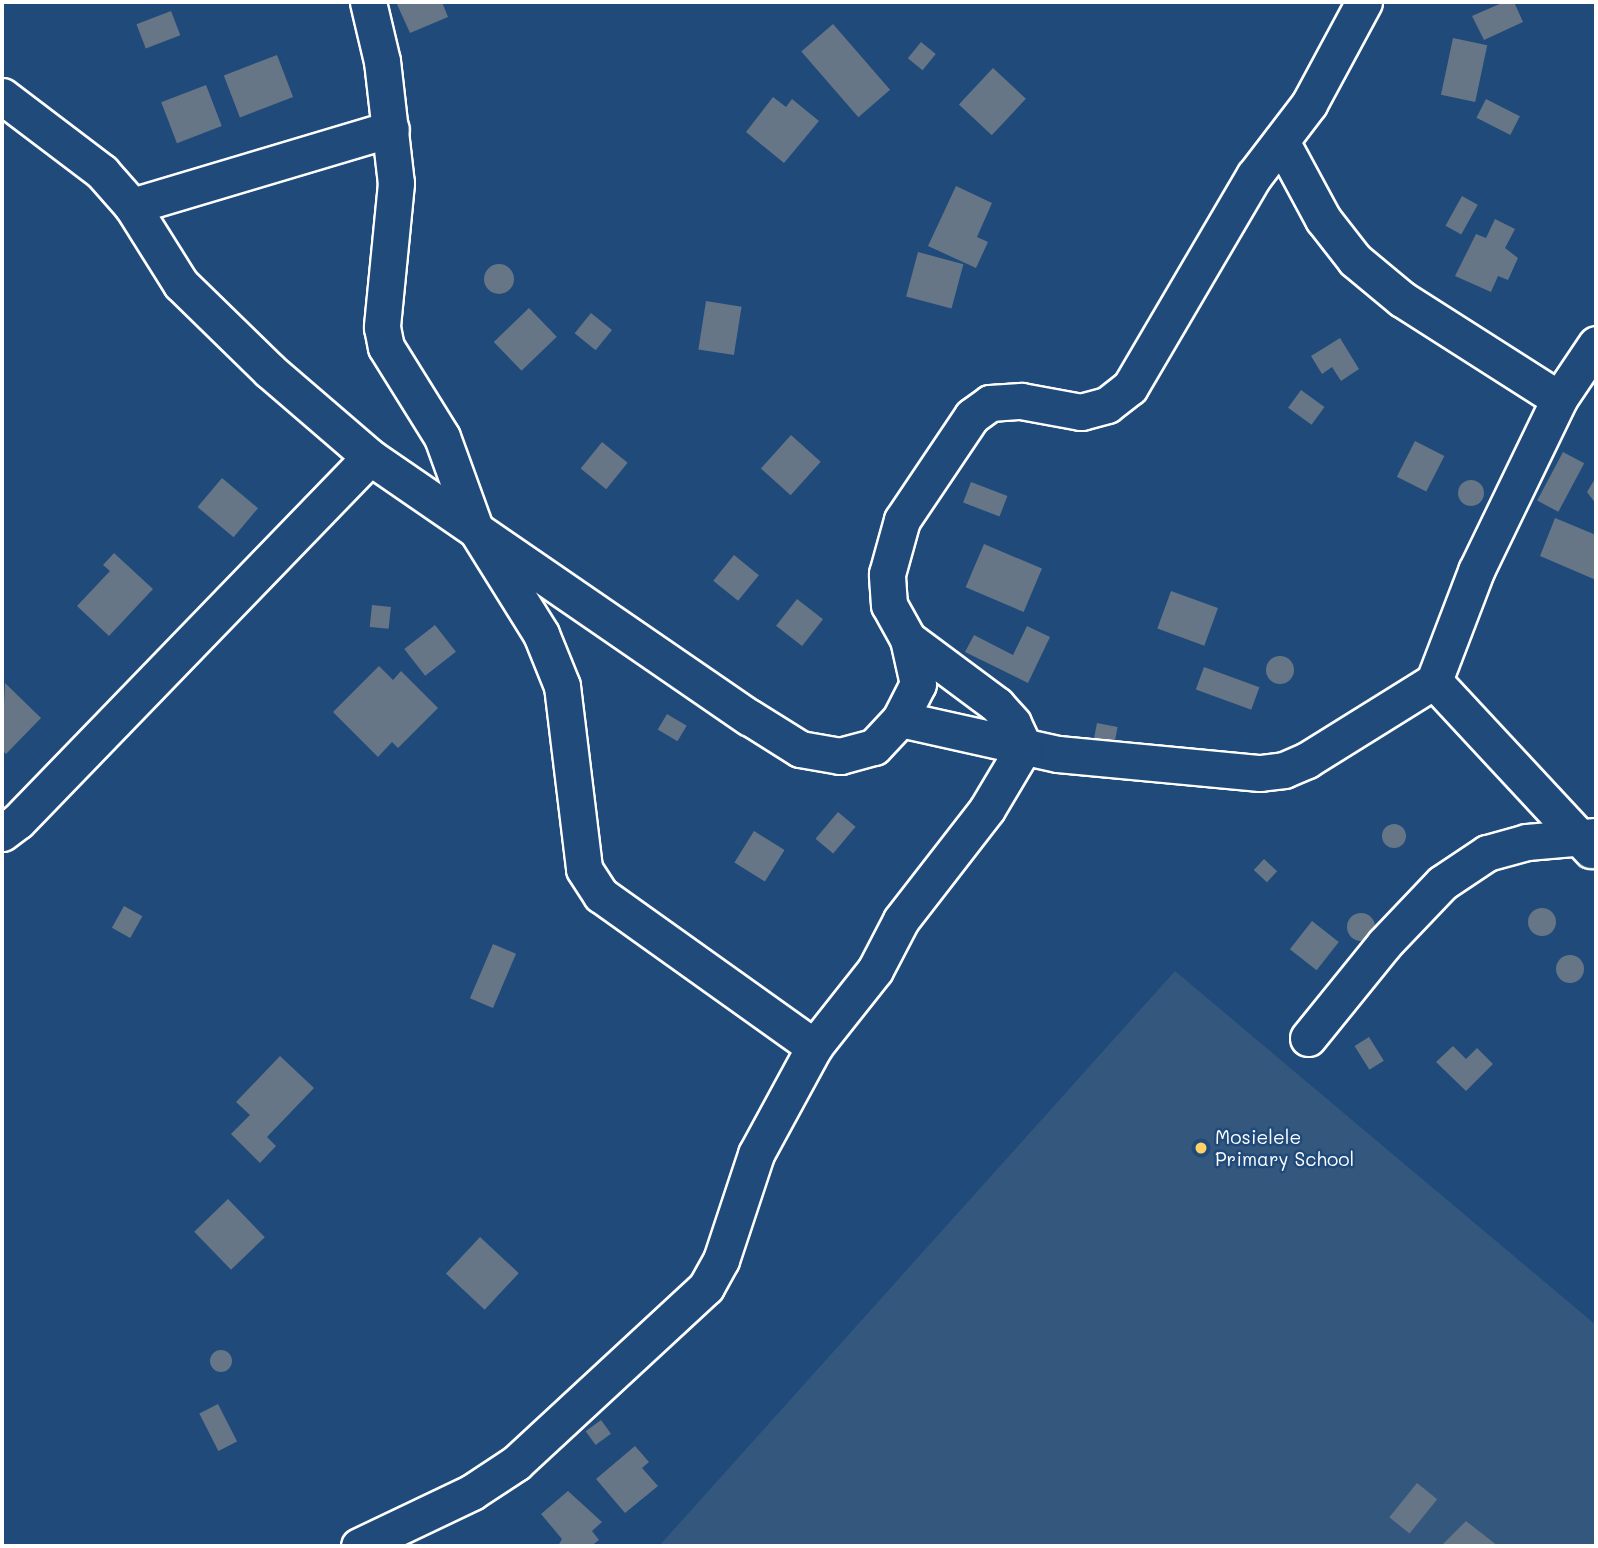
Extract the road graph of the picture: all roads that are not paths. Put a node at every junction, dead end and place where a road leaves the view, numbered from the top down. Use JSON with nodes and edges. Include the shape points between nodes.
{"nodes":[{"id":1,"x":368,"y":2,"type":"edge"},
{"id":2,"x":1364,"y":2,"type":"edge"},
{"id":3,"x":2,"y":96,"type":"edge"},
{"id":4,"x":391,"y":129,"type":"junction"},
{"id":5,"x":1281,"y":141,"type":"junction"},
{"id":6,"x":132,"y":205,"type":"junction"},
{"id":7,"x":1596,"y":344,"type":"edge"},
{"id":8,"x":1559,"y":399,"type":"junction"},
{"id":9,"x":370,"y":457,"type":"junction"},
{"id":10,"x":475,"y":528,"type":"junction"},
{"id":11,"x":908,"y":639,"type":"junction"},
{"id":12,"x":1434,"y":681,"type":"junction"},
{"id":13,"x":900,"y":719,"type":"junction"},
{"id":14,"x":1024,"y":747,"type":"junction"},
{"id":15,"x":2,"y":833,"type":"edge"},
{"id":16,"x":1590,"y":843,"type":"edge"},
{"id":17,"x":1308,"y":1038,"type":"dead end"},
{"id":18,"x":814,"y":1046,"type":"junction"},
{"id":19,"x":359,"y":1546,"type":"edge"}],
"edges":[{"from":1,"to":4,"type":"street"},
{"from":2,"to":5,"type":"street","via":[[1310,104]]},
{"from":3,"to":6,"type":"street","via":[[102,172]]},
{"from":4,"to":6,"type":"street"},
{"from":4,"to":10,"type":"street","via":[[396,183],[382,327],[386,347],[442,437]]},
{"from":5,"to":8,"type":"street","via":[[1323,219],[1355,260],[1402,299]]},
{"from":5,"to":11,"type":"street","via":[[1254,176],[1130,387],[1107,405],[1081,412],[1021,401],[990,403],[972,416],[902,520],[887,574],[889,605]]},
{"from":6,"to":9,"type":"street","via":[[181,284],[270,371]]},
{"from":7,"to":8,"type":"street"},
{"from":8,"to":12,"type":"street","via":[[1476,571]]},
{"from":9,"to":10,"type":"street"},
{"from":9,"to":15,"type":"street"},
{"from":10,"to":13,"type":"street","via":[[800,749],[840,756],[874,747]]},
{"from":10,"to":18,"type":"street","via":[[541,634],[562,686],[589,881]]},
{"from":11,"to":13,"type":"street","via":[[918,684]]},
{"from":11,"to":14,"type":"street","via":[[997,705],[1013,723]]},
{"from":12,"to":14,"type":"street","via":[[1284,770],[1260,773]]},
{"from":12,"to":16,"type":"street"},
{"from":13,"to":14,"type":"street"},
{"from":14,"to":18,"type":"street","via":[[987,808],[901,920],[875,970]]},
{"from":16,"to":17,"type":"street","via":[[1527,842],[1487,853],[1442,883],[1384,944]]},
{"from":18,"to":19,"type":"street","via":[[756,1154],[721,1260],[706,1287],[516,1463],[472,1492]]}]}
